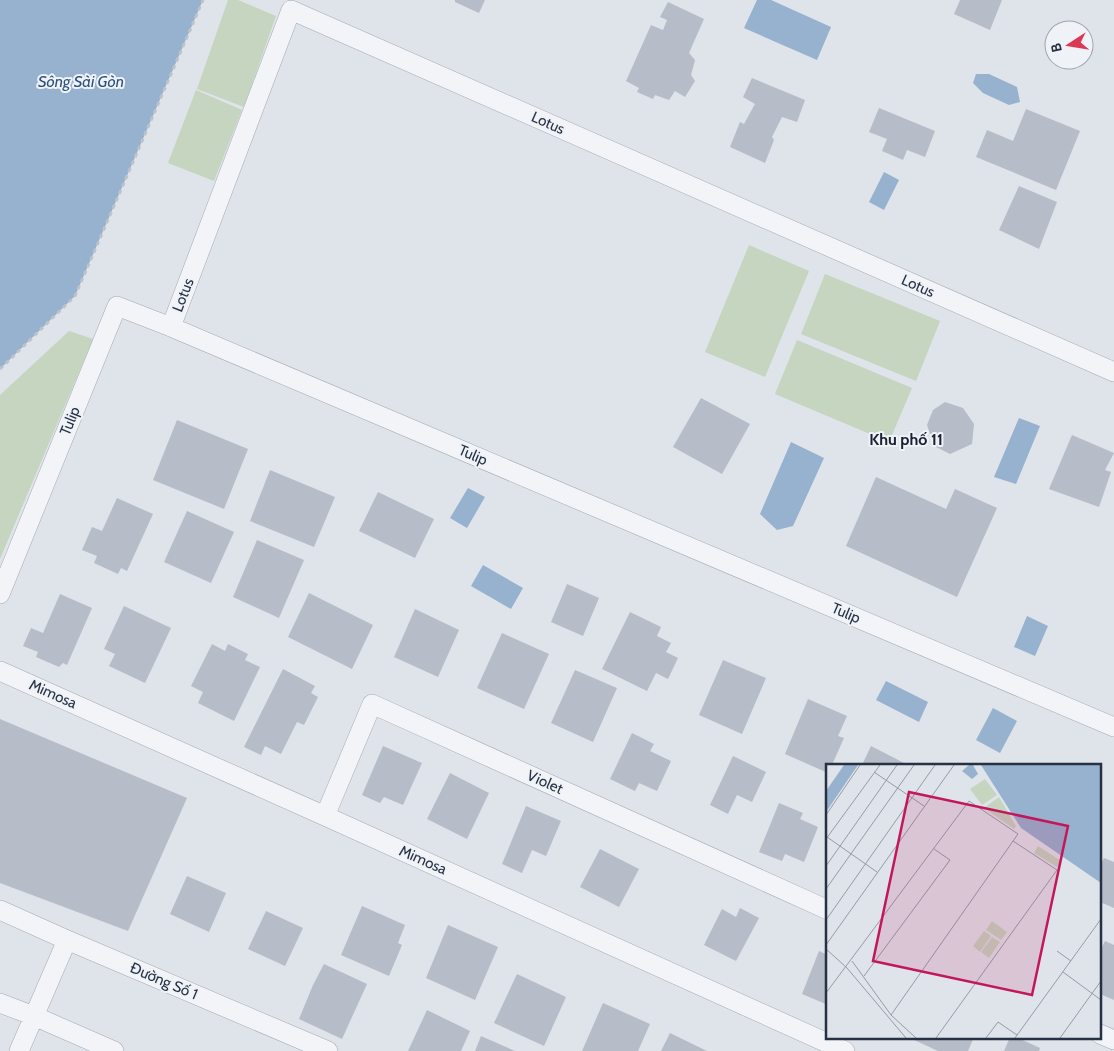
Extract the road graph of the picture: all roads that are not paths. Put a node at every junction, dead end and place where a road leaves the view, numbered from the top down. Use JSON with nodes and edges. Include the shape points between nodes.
{"nodes":[{"id":1,"x":171,"y":327,"type":"junction"},
{"id":2,"x":1114,"y":372,"type":"edge"},
{"id":3,"x":0,"y":594,"type":"edge"},
{"id":4,"x":0,"y":671,"type":"edge"},
{"id":5,"x":1114,"y":727,"type":"edge"},
{"id":6,"x":325,"y":816,"type":"junction"},
{"id":7,"x":826,"y":909,"type":"edge"},
{"id":8,"x":0,"y":910,"type":"edge"},
{"id":9,"x":66,"y":940,"type":"junction"},
{"id":10,"x":0,"y":1002,"type":"edge"},
{"id":11,"x":34,"y":1016,"type":"junction"},
{"id":12,"x":1102,"y":1035,"type":"edge"},
{"id":13,"x":1114,"y":1040,"type":"edge"},
{"id":14,"x":19,"y":1051,"type":"edge"},
{"id":15,"x":114,"y":1051,"type":"edge"},
{"id":16,"x":328,"y":1051,"type":"edge"},
{"id":17,"x":845,"y":1051,"type":"edge"}],
"edges":[{"from":1,"to":2,"type":"street","name":"Lotus","via":[[291,10]]},
{"from":1,"to":3,"type":"street","name":"Tulip","via":[[117,306]]},
{"from":1,"to":5,"type":"street","name":"Tulip"},
{"from":4,"to":6,"type":"street","name":"Mimosa"},
{"from":6,"to":7,"type":"street","name":"Violet","via":[[372,704]]},
{"from":6,"to":17,"type":"street","name":"Mimosa"},
{"from":8,"to":9,"type":"street","name":"Đường Số 1"},
{"from":9,"to":11,"type":"street"},
{"from":9,"to":16,"type":"street","name":"Đường Số 1"},
{"from":10,"to":11,"type":"street"},
{"from":11,"to":14,"type":"street"},
{"from":11,"to":15,"type":"street"},
{"from":12,"to":13,"type":"street"}]}
